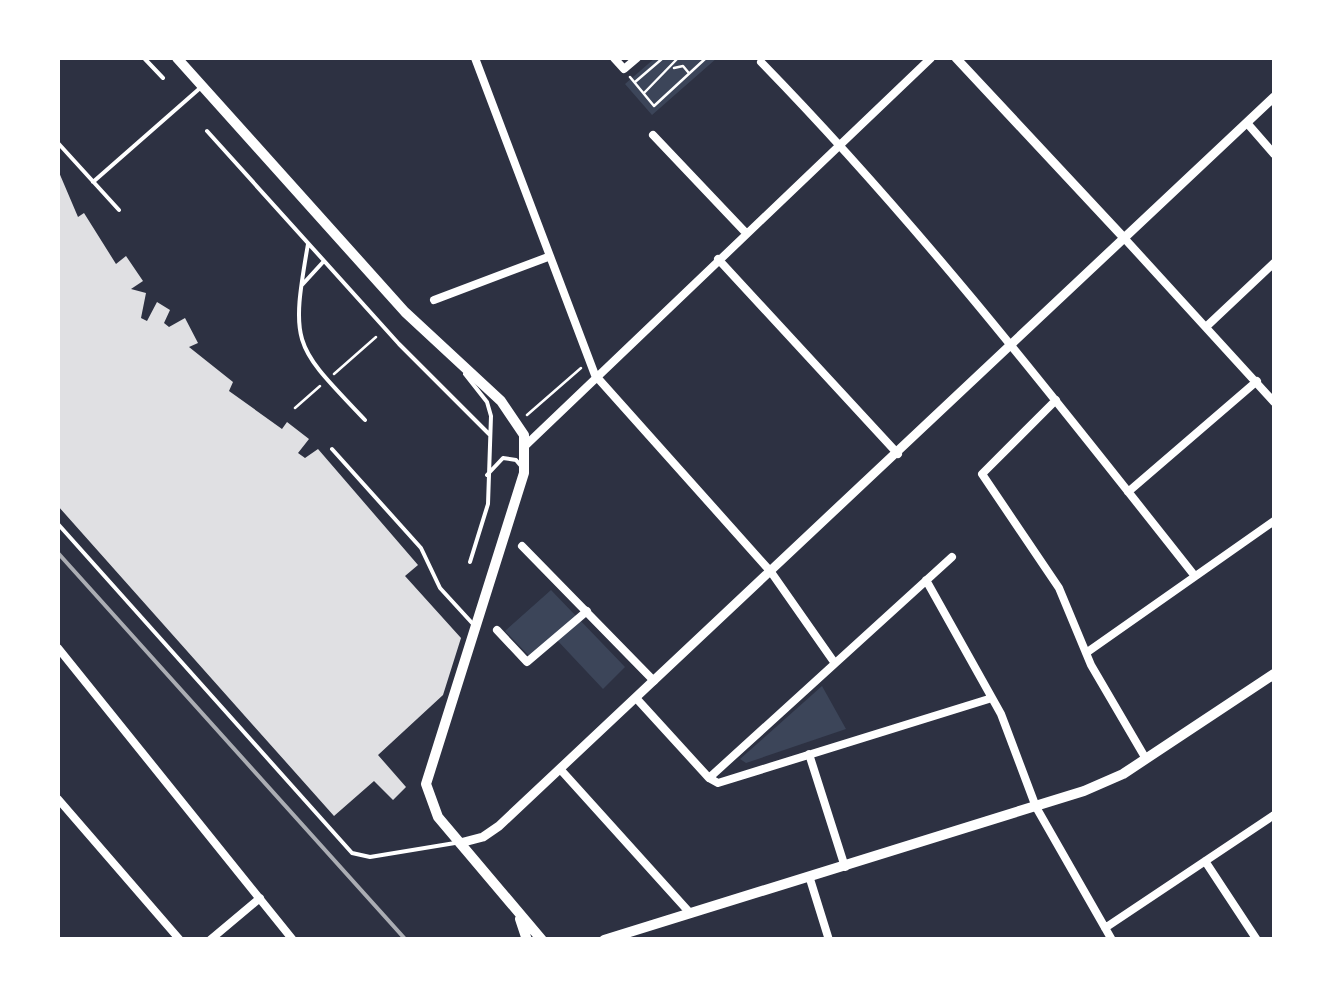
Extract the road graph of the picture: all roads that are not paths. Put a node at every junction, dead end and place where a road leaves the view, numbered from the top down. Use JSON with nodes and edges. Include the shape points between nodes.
{"nodes":[{"id":1,"x":144,"y":58,"type":"edge"},
{"id":2,"x":178,"y":58,"type":"edge"},
{"id":3,"x":475,"y":58,"type":"edge"},
{"id":4,"x":614,"y":58,"type":"edge"},
{"id":5,"x":637,"y":58,"type":"edge"},
{"id":6,"x":931,"y":58,"type":"edge"},
{"id":7,"x":956,"y":58,"type":"edge"},
{"id":8,"x":761,"y":62,"type":"dead end"},
{"id":9,"x":163,"y":78,"type":"dead end"},
{"id":10,"x":203,"y":86,"type":"junction"},
{"id":11,"x":1274,"y":97,"type":"edge"},
{"id":12,"x":1247,"y":123,"type":"junction"},
{"id":13,"x":208,"y":131,"type":"dead end"},
{"id":14,"x":652,"y":135,"type":"dead end"},
{"id":15,"x":58,"y":143,"type":"edge"},
{"id":16,"x":840,"y":143,"type":"junction"},
{"id":17,"x":1274,"y":154,"type":"edge"},
{"id":18,"x":93,"y":182,"type":"junction"},
{"id":19,"x":119,"y":210,"type":"dead end"},
{"id":20,"x":746,"y":233,"type":"junction"},
{"id":21,"x":1125,"y":239,"type":"junction"},
{"id":22,"x":308,"y":244,"type":"junction"},
{"id":23,"x":548,"y":257,"type":"junction"},
{"id":24,"x":718,"y":259,"type":"junction"},
{"id":25,"x":324,"y":261,"type":"junction"},
{"id":26,"x":1274,"y":263,"type":"edge"},
{"id":27,"x":298,"y":289,"type":"junction"},
{"id":28,"x":434,"y":300,"type":"dead end"},
{"id":29,"x":1207,"y":326,"type":"junction"},
{"id":30,"x":1014,"y":346,"type":"junction"},
{"id":31,"x":458,"y":366,"type":"junction"},
{"id":32,"x":595,"y":375,"type":"junction"},
{"id":33,"x":1257,"y":381,"type":"junction"},
{"id":34,"x":1056,"y":400,"type":"junction"},
{"id":35,"x":1274,"y":402,"type":"edge"},
{"id":36,"x":364,"y":420,"type":"dead end"},
{"id":37,"x":489,"y":434,"type":"junction"},
{"id":38,"x":526,"y":445,"type":"junction"},
{"id":39,"x":332,"y":449,"type":"dead end"},
{"id":40,"x":898,"y":454,"type":"junction"},
{"id":41,"x":524,"y":472,"type":"junction"},
{"id":42,"x":487,"y":475,"type":"junction"},
{"id":43,"x":1128,"y":492,"type":"junction"},
{"id":44,"x":1274,"y":521,"type":"edge"},
{"id":45,"x":58,"y":524,"type":"edge"},
{"id":46,"x":522,"y":546,"type":"dead end"},
{"id":47,"x":952,"y":557,"type":"dead end"},
{"id":48,"x":470,"y":562,"type":"dead end"},
{"id":49,"x":771,"y":572,"type":"junction"},
{"id":50,"x":1194,"y":575,"type":"junction"},
{"id":51,"x":926,"y":580,"type":"junction"},
{"id":52,"x":587,"y":611,"type":"junction"},
{"id":53,"x":476,"y":628,"type":"junction"},
{"id":54,"x":497,"y":630,"type":"dead end"},
{"id":55,"x":58,"y":648,"type":"edge"},
{"id":56,"x":1086,"y":653,"type":"junction"},
{"id":57,"x":834,"y":662,"type":"junction"},
{"id":58,"x":1274,"y":674,"type":"edge"},
{"id":59,"x":654,"y":681,"type":"junction"},
{"id":60,"x":636,"y":698,"type":"junction"},
{"id":61,"x":992,"y":698,"type":"junction"},
{"id":62,"x":809,"y":754,"type":"junction"},
{"id":63,"x":1146,"y":759,"type":"junction"},
{"id":64,"x":560,"y":769,"type":"junction"},
{"id":65,"x":709,"y":778,"type":"junction"},
{"id":66,"x":58,"y":799,"type":"edge"},
{"id":67,"x":1036,"y":806,"type":"junction"},
{"id":68,"x":1274,"y":815,"type":"edge"},
{"id":69,"x":460,"y":842,"type":"junction"},
{"id":70,"x":1205,"y":861,"type":"junction"},
{"id":71,"x":845,"y":867,"type":"junction"},
{"id":72,"x":810,"y":878,"type":"junction"},
{"id":73,"x":260,"y":898,"type":"junction"},
{"id":74,"x":690,"y":913,"type":"junction"},
{"id":75,"x":518,"y":914,"type":"junction"},
{"id":76,"x":1105,"y":928,"type":"junction"},
{"id":77,"x":180,"y":940,"type":"edge"},
{"id":78,"x":210,"y":940,"type":"edge"},
{"id":79,"x":293,"y":940,"type":"edge"},
{"id":80,"x":527,"y":940,"type":"edge"},
{"id":81,"x":542,"y":940,"type":"edge"},
{"id":82,"x":604,"y":940,"type":"edge"},
{"id":83,"x":829,"y":940,"type":"edge"},
{"id":84,"x":1112,"y":940,"type":"edge"},
{"id":85,"x":1257,"y":940,"type":"edge"}],
"edges":[{"from":1,"to":9,"type":"lane"},
{"from":2,"to":10,"type":"main road"},
{"from":3,"to":23,"type":"street"},
{"from":4,"to":5,"type":"street","via":[[624,69]]},
{"from":6,"to":16,"type":"street"},
{"from":7,"to":21,"type":"street"},
{"from":8,"to":16,"type":"street"},
{"from":10,"to":18,"type":"lane"},
{"from":10,"to":31,"type":"main road"},
{"from":11,"to":12,"type":"street"},
{"from":12,"to":17,"type":"street"},
{"from":12,"to":21,"type":"street"},
{"from":13,"to":22,"type":"lane"},
{"from":14,"to":20,"type":"street"},
{"from":15,"to":18,"type":"lane"},
{"from":16,"to":20,"type":"street"},
{"from":16,"to":30,"type":"street"},
{"from":18,"to":19,"type":"lane"},
{"from":20,"to":24,"type":"street"},
{"from":21,"to":29,"type":"street"},
{"from":21,"to":30,"type":"street"},
{"from":22,"to":25,"type":"lane"},
{"from":22,"to":27,"type":"lane"},
{"from":23,"to":28,"type":"street"},
{"from":23,"to":32,"type":"street"},
{"from":24,"to":32,"type":"street"},
{"from":24,"to":40,"type":"street"},
{"from":25,"to":27,"type":"lane"},
{"from":25,"to":37,"type":"lane"},
{"from":26,"to":29,"type":"street"},
{"from":27,"to":36,"type":"lane","via":[[296,329],[313,364]]},
{"from":29,"to":33,"type":"street"},
{"from":30,"to":34,"type":"street"},
{"from":30,"to":40,"type":"street"},
{"from":31,"to":37,"type":"lane","via":[[490,408]]},
{"from":31,"to":38,"type":"main road","via":[[519,423]]},
{"from":32,"to":38,"type":"street"},
{"from":32,"to":49,"type":"street"},
{"from":33,"to":35,"type":"street"},
{"from":33,"to":43,"type":"street"},
{"from":34,"to":43,"type":"street"},
{"from":34,"to":56,"type":"street","via":[[982,474],[1059,588]]},
{"from":37,"to":42,"type":"lane"},
{"from":38,"to":41,"type":"main road"},
{"from":39,"to":53,"type":"lane","via":[[421,548],[440,588]]},
{"from":40,"to":49,"type":"street"},
{"from":41,"to":42,"type":"lane","via":[[510,458]]},
{"from":41,"to":53,"type":"main road"},
{"from":42,"to":48,"type":"lane","via":[[488,504]]},
{"from":43,"to":50,"type":"street"},
{"from":44,"to":50,"type":"street"},
{"from":45,"to":69,"type":"lane","via":[[352,853],[370,858]]},
{"from":46,"to":52,"type":"street"},
{"from":47,"to":51,"type":"street"},
{"from":49,"to":57,"type":"street"},
{"from":49,"to":59,"type":"street"},
{"from":50,"to":56,"type":"street"},
{"from":51,"to":57,"type":"street"},
{"from":51,"to":61,"type":"street"},
{"from":52,"to":54,"type":"street","via":[[527,662]]},
{"from":52,"to":59,"type":"street"},
{"from":53,"to":69,"type":"main road","via":[[426,784],[432,807]]},
{"from":55,"to":73,"type":"street"},
{"from":56,"to":63,"type":"street"},
{"from":57,"to":65,"type":"street"},
{"from":58,"to":63,"type":"main road"},
{"from":59,"to":60,"type":"street"},
{"from":60,"to":64,"type":"street"},
{"from":60,"to":65,"type":"street"},
{"from":61,"to":62,"type":"street"},
{"from":61,"to":67,"type":"street"},
{"from":62,"to":65,"type":"street","via":[[718,783]]},
{"from":62,"to":71,"type":"street"},
{"from":63,"to":67,"type":"main road","via":[[1102,784]]},
{"from":64,"to":69,"type":"street","via":[[499,826]]},
{"from":64,"to":74,"type":"street"},
{"from":66,"to":77,"type":"street"},
{"from":67,"to":71,"type":"main road"},
{"from":67,"to":76,"type":"street"},
{"from":68,"to":70,"type":"street"},
{"from":69,"to":75,"type":"main road"},
{"from":70,"to":76,"type":"street"},
{"from":70,"to":85,"type":"street"},
{"from":71,"to":72,"type":"main road"},
{"from":72,"to":74,"type":"main road"},
{"from":72,"to":83,"type":"street"},
{"from":73,"to":78,"type":"street"},
{"from":73,"to":79,"type":"street"},
{"from":74,"to":82,"type":"main road"},
{"from":75,"to":80,"type":"main road"},
{"from":75,"to":81,"type":"main road"},
{"from":76,"to":84,"type":"street"}]}
